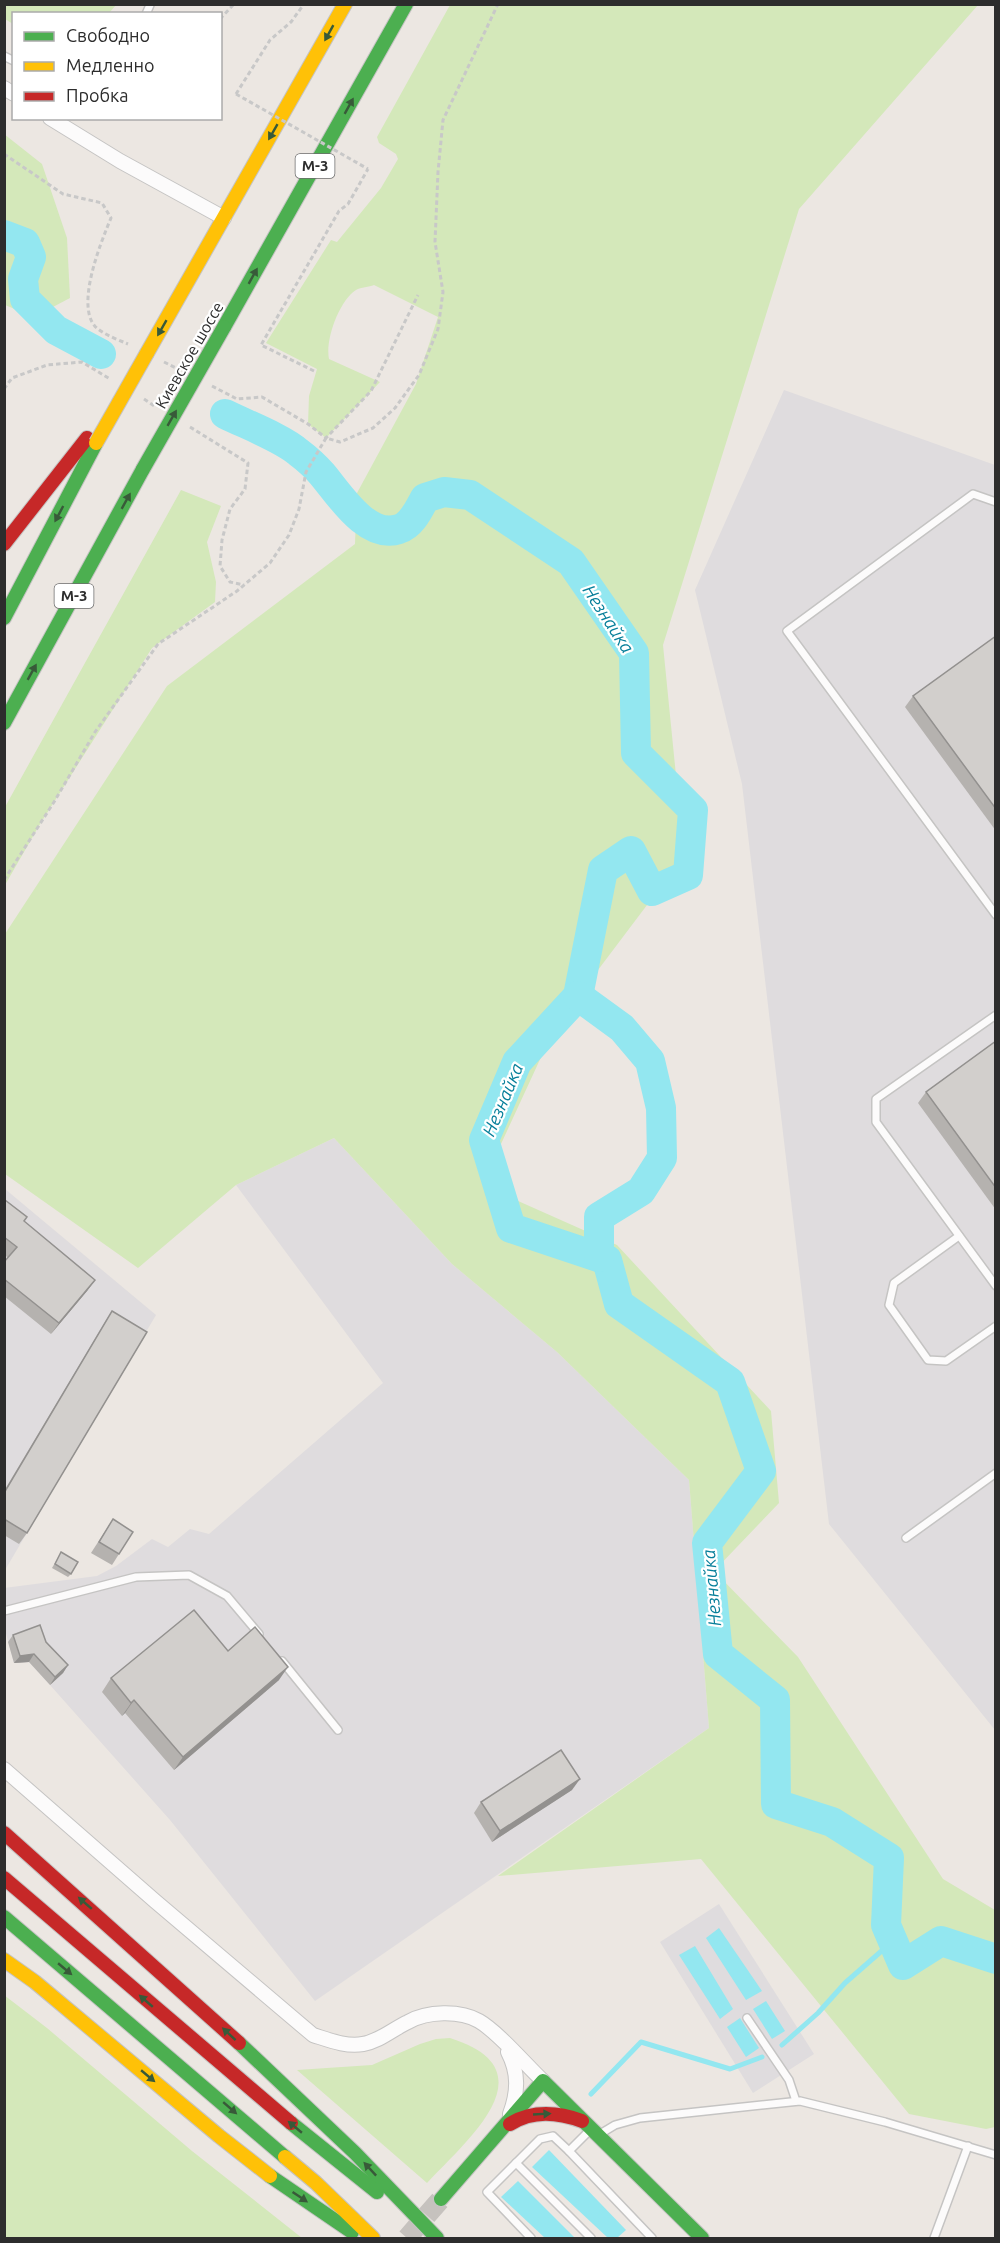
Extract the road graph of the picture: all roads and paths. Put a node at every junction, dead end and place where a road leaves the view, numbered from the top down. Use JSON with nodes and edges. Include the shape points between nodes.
{"nodes":[{"id":1,"x":234,"y":4,"type":"edge"},
{"id":2,"x":304,"y":4,"type":"edge"},
{"id":3,"x":345,"y":4,"type":"edge"},
{"id":4,"x":406,"y":4,"type":"edge"},
{"id":5,"x":498,"y":4,"type":"edge"},
{"id":6,"x":222,"y":17,"type":"edge"},
{"id":7,"x":53,"y":120,"type":"edge"},
{"id":8,"x":224,"y":218,"type":"junction"},
{"id":9,"x":314,"y":371,"type":"dead end"},
{"id":10,"x":92,"y":440,"type":"junction"},
{"id":11,"x":996,"y":502,"type":"edge"},
{"id":12,"x":4,"y":543,"type":"edge"},
{"id":13,"x":4,"y":618,"type":"edge"},
{"id":14,"x":4,"y":723,"type":"edge"},
{"id":15,"x":4,"y":880,"type":"edge"},
{"id":16,"x":996,"y":915,"type":"edge"},
{"id":17,"x":996,"y":1015,"type":"edge"},
{"id":18,"x":959,"y":1236,"type":"junction"},
{"id":19,"x":996,"y":1286,"type":"edge"},
{"id":20,"x":996,"y":1326,"type":"edge"},
{"id":21,"x":996,"y":1473,"type":"edge"},
{"id":22,"x":906,"y":1538,"type":"dead end"},
{"id":23,"x":4,"y":1611,"type":"edge"},
{"id":24,"x":265,"y":1641,"type":"edge"},
{"id":25,"x":279,"y":1659,"type":"edge"},
{"id":26,"x":338,"y":1730,"type":"dead end"},
{"id":27,"x":4,"y":1769,"type":"edge"},
{"id":28,"x":4,"y":1833,"type":"edge"},
{"id":29,"x":4,"y":1878,"type":"edge"},
{"id":30,"x":4,"y":1917,"type":"edge"},
{"id":31,"x":4,"y":1960,"type":"edge"},
{"id":32,"x":747,"y":2018,"type":"dead end"},
{"id":33,"x":503,"y":2042,"type":"junction"},
{"id":34,"x":543,"y":2081,"type":"junction"},
{"id":35,"x":796,"y":2101,"type":"junction"},
{"id":36,"x":592,"y":2129,"type":"junction"},
{"id":37,"x":501,"y":2131,"type":"junction"},
{"id":38,"x":968,"y":2146,"type":"junction"},
{"id":39,"x":569,"y":2151,"type":"junction"},
{"id":40,"x":996,"y":2155,"type":"edge"},
{"id":41,"x":516,"y":2163,"type":"junction"},
{"id":42,"x":441,"y":2199,"type":"tunnel mouth"},
{"id":43,"x":424,"y":2227,"type":"junction"},
{"id":44,"x":361,"y":2238,"type":"edge"},
{"id":45,"x":373,"y":2238,"type":"edge"},
{"id":46,"x":437,"y":2238,"type":"edge"},
{"id":47,"x":531,"y":2238,"type":"edge"},
{"id":48,"x":591,"y":2238,"type":"edge"},
{"id":49,"x":652,"y":2238,"type":"edge"},
{"id":50,"x":702,"y":2238,"type":"edge"},
{"id":51,"x":934,"y":2238,"type":"edge"}],
"edges":[{"from":1,"to":6,"type":"path"},
{"from":2,"to":9,"type":"path","bridge":true,"via":[[270,40],[236,94],[368,169],[261,345]]},
{"from":3,"to":8,"type":"main road","one_way":true},
{"from":14,"to":4,"type":"main road","name":"Киевское шоссе","number":"М-3","one_way":true,"bridge":true},
{"from":5,"to":15,"type":"path","via":[[443,120],[435,242],[443,292],[438,329],[419,375],[395,408],[373,428],[340,442],[326,438],[306,472],[289,535],[270,563],[237,591],[158,644],[95,732]]},
{"from":7,"to":8,"type":"street"},
{"from":8,"to":10,"type":"main road","one_way":true,"bridge":true},
{"from":10,"to":12,"type":"main road"},
{"from":10,"to":13,"type":"main road","one_way":true},
{"from":11,"to":16,"type":"lane","via":[[973,494],[787,631]]},
{"from":17,"to":18,"type":"lane","via":[[876,1099],[876,1122]]},
{"from":18,"to":19,"type":"lane"},
{"from":18,"to":20,"type":"lane","via":[[894,1283],[889,1305],[928,1360],[946,1361]]},
{"from":21,"to":22,"type":"lane"},
{"from":23,"to":24,"type":"lane","via":[[136,1576],[189,1575],[227,1596]]},
{"from":25,"to":26,"type":"lane"},
{"from":27,"to":33,"type":"street","via":[[313,2035],[346,2045],[363,2044],[416,2018],[450,2014],[481,2022]]},
{"from":43,"to":28,"type":"main road","one_way":true,"via":[[356,2153],[244,2047]]},
{"from":43,"to":29,"type":"main road","one_way":true,"via":[[314,2144]]},
{"from":30,"to":45,"type":"main road","one_way":true,"via":[[316,2183]]},
{"from":31,"to":44,"type":"main road","one_way":true,"via":[[219,2136]]},
{"from":32,"to":35,"type":"lane","via":[[789,2080]]},
{"from":33,"to":34,"type":"street"},
{"from":33,"to":37,"type":"street","via":[[515,2066],[517,2086],[514,2105]]},
{"from":34,"to":36,"type":"main road"},
{"from":34,"to":37,"type":"main road"},
{"from":35,"to":36,"type":"lane","via":[[640,2118]]},
{"from":35,"to":38,"type":"lane"},
{"from":37,"to":36,"type":"main road","one_way":true,"via":[[519,2118],[543,2113],[562,2115]]},
{"from":36,"to":39,"type":"lane"},
{"from":36,"to":50,"type":"main road"},
{"from":37,"to":42,"type":"main road"},
{"from":38,"to":40,"type":"lane"},
{"from":38,"to":51,"type":"lane"},
{"from":39,"to":41,"type":"lane","via":[[553,2136],[540,2139]]},
{"from":39,"to":49,"type":"lane"},
{"from":41,"to":47,"type":"lane","via":[[486,2192]]},
{"from":41,"to":48,"type":"lane"},
{"from":43,"to":46,"type":"main road"}]}
